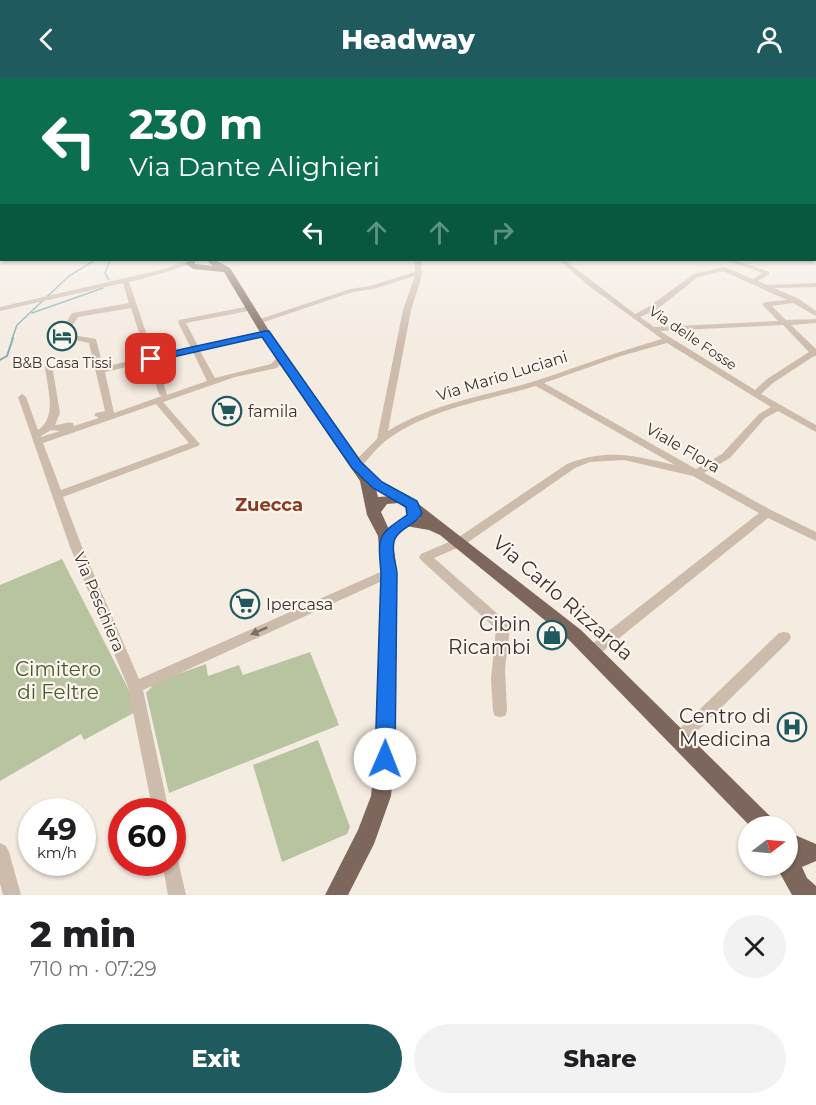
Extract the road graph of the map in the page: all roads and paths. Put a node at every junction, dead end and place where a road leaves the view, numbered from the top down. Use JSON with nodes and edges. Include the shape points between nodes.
{"nodes":[{"id":1,"x":165,"y":271,"type":"edge"},
{"id":2,"x":228,"y":271,"type":"edge"},
{"id":3,"x":575,"y":271,"type":"edge"},
{"id":4,"x":708,"y":271,"type":"edge"},
{"id":5,"x":731,"y":271,"type":"edge"},
{"id":6,"x":762,"y":271,"type":"edge"},
{"id":7,"x":420,"y":272,"type":"joint"},
{"id":8,"x":125,"y":280,"type":"junction"},
{"id":9,"x":754,"y":281,"type":"junction"},
{"id":10,"x":764,"y":285,"type":"junction"},
{"id":11,"x":816,"y":285,"type":"edge"},
{"id":12,"x":796,"y":301,"type":"junction"},
{"id":13,"x":133,"y":305,"type":"junction"},
{"id":14,"x":250,"y":308,"type":"junction"},
{"id":15,"x":0,"y":309,"type":"edge"},
{"id":16,"x":190,"y":314,"type":"dead end"},
{"id":17,"x":816,"y":314,"type":"edge"},
{"id":18,"x":215,"y":315,"type":"junction"},
{"id":19,"x":636,"y":316,"type":"junction"},
{"id":20,"x":258,"y":321,"type":"junction"},
{"id":21,"x":816,"y":321,"type":"edge"},
{"id":22,"x":785,"y":322,"type":"junction"},
{"id":23,"x":653,"y":329,"type":"junction"},
{"id":24,"x":265,"y":334,"type":"junction"},
{"id":25,"x":668,"y":340,"type":"junction"},
{"id":26,"x":197,"y":348,"type":"junction"},
{"id":27,"x":815,"y":353,"type":"edge"},
{"id":28,"x":151,"y":359,"type":"junction"},
{"id":29,"x":272,"y":365,"type":"junction"},
{"id":30,"x":49,"y":367,"type":"dead end"},
{"id":31,"x":100,"y":370,"type":"junction"},
{"id":32,"x":291,"y":373,"type":"junction"},
{"id":33,"x":212,"y":382,"type":"junction"},
{"id":34,"x":537,"y":383,"type":"junction"},
{"id":35,"x":755,"y":395,"type":"junction"},
{"id":36,"x":22,"y":397,"type":"dead end"},
{"id":37,"x":160,"y":397,"type":"junction"},
{"id":38,"x":777,"y":408,"type":"junction"},
{"id":39,"x":50,"y":426,"type":"junction"},
{"id":40,"x":816,"y":429,"type":"edge"},
{"id":41,"x":35,"y":436,"type":"junction"},
{"id":42,"x":382,"y":440,"type":"junction"},
{"id":43,"x":357,"y":465,"type":"junction"},
{"id":44,"x":696,"y":473,"type":"junction"},
{"id":45,"x":59,"y":495,"type":"junction"},
{"id":46,"x":411,"y":505,"type":"junction"},
{"id":47,"x":767,"y":513,"type":"junction"},
{"id":48,"x":376,"y":515,"type":"junction"},
{"id":49,"x":403,"y":523,"type":"junction"},
{"id":50,"x":816,"y":537,"type":"edge"},
{"id":51,"x":456,"y":539,"type":"junction"},
{"id":52,"x":386,"y":544,"type":"junction"},
{"id":53,"x":389,"y":573,"type":"junction"},
{"id":54,"x":784,"y":637,"type":"dead end"},
{"id":55,"x":592,"y":652,"type":"junction"},
{"id":56,"x":135,"y":687,"type":"junction"},
{"id":57,"x":500,"y":711,"type":"dead end"},
{"id":58,"x":679,"y":739,"type":"junction"},
{"id":59,"x":158,"y":798,"type":"edge"},
{"id":60,"x":752,"y":816,"type":"edge"},
{"id":61,"x":798,"y":848,"type":"edge"},
{"id":62,"x":0,"y":852,"type":"edge"},
{"id":63,"x":812,"y":854,"type":"edge"},
{"id":64,"x":174,"y":876,"type":"edge"},
{"id":65,"x":796,"y":882,"type":"edge"},
{"id":66,"x":12,"y":895,"type":"edge"},
{"id":67,"x":177,"y":895,"type":"edge"},
{"id":68,"x":336,"y":895,"type":"edge"}],
"edges":[{"from":1,"to":8,"type":"street"},
{"from":2,"to":14,"type":"main road"},
{"from":3,"to":19,"type":"street","name":"Via delle Fosse"},
{"from":4,"to":19,"type":"street","via":[[696,275]]},
{"from":5,"to":9,"type":"street"},
{"from":6,"to":9,"type":"street","via":[[767,273]]},
{"from":7,"to":20,"type":"street"},
{"from":7,"to":42,"type":"street","via":[[407,310]]},
{"from":8,"to":13,"type":"street"},
{"from":8,"to":15,"type":"street"},
{"from":9,"to":10,"type":"street"},
{"from":10,"to":11,"type":"street"},
{"from":10,"to":12,"type":"street"},
{"from":12,"to":17,"type":"street"},
{"from":12,"to":22,"type":"street","via":[[766,304]]},
{"from":13,"to":28,"type":"street"},
{"from":13,"to":31,"type":"street","via":[[75,315],[62,335],[93,341]]},
{"from":14,"to":18,"type":"street"},
{"from":14,"to":20,"type":"main road"},
{"from":16,"to":18,"type":"street"},
{"from":18,"to":26,"type":"street","via":[[183,321]]},
{"from":19,"to":23,"type":"street","name":"Via delle Fosse"},
{"from":20,"to":24,"type":"main road"},
{"from":21,"to":22,"type":"street"},
{"from":22,"to":23,"type":"street"},
{"from":22,"to":27,"type":"street"},
{"from":23,"to":25,"type":"street","name":"Via delle Fosse"},
{"from":24,"to":26,"type":"street"},
{"from":24,"to":29,"type":"main road"},
{"from":25,"to":34,"type":"street","name":"Via Mario Luciani"},
{"from":25,"to":35,"type":"street","name":"Via delle Fosse"},
{"from":26,"to":28,"type":"street"},
{"from":26,"to":33,"type":"street"},
{"from":27,"to":35,"type":"street"},
{"from":28,"to":31,"type":"street"},
{"from":28,"to":37,"type":"street"},
{"from":29,"to":32,"type":"main road"},
{"from":29,"to":32,"type":"street"},
{"from":29,"to":33,"type":"street"},
{"from":30,"to":39,"type":"street","via":[[55,413]]},
{"from":31,"to":39,"type":"street","via":[[110,412],[61,428]]},
{"from":32,"to":43,"type":"main road"},
{"from":33,"to":37,"type":"street"},
{"from":34,"to":42,"type":"street","name":"Via Mario Luciani","via":[[429,414]]},
{"from":34,"to":44,"type":"street","name":"Viale Flora"},
{"from":35,"to":38,"type":"street","name":"Via delle Fosse"},
{"from":36,"to":41,"type":"street","name":"Via Peschiera"},
{"from":37,"to":41,"type":"street"},
{"from":37,"to":45,"type":"street","via":[[195,444]]},
{"from":38,"to":40,"type":"street","name":"Via delle Fosse"},
{"from":38,"to":44,"type":"street","via":[[762,416],[726,456]]},
{"from":39,"to":41,"type":"street"},
{"from":41,"to":45,"type":"street","name":"Via Peschiera"},
{"from":42,"to":43,"type":"street","name":"Via Mario Luciani"},
{"from":43,"to":46,"type":"main road","name":"Via Carlo Rizzarda","via":[[378,485]]},
{"from":43,"to":48,"type":"main road","via":[[370,486]]},
{"from":44,"to":47,"type":"street","name":"Viale Flora"},
{"from":44,"to":51,"type":"street","via":[[624,457],[589,459],[571,466]]},
{"from":45,"to":56,"type":"street","name":"Via Peschiera","via":[[76,547]]},
{"from":46,"to":48,"type":"main road","via":[[389,498],[378,503]]},
{"from":46,"to":49,"type":"main road","via":[[412,518]]},
{"from":46,"to":51,"type":"main road","name":"Via Carlo Rizzarda"},
{"from":47,"to":50,"type":"street","name":"Viale Flora"},
{"from":47,"to":55,"type":"street"},
{"from":48,"to":49,"type":"main road","via":[[387,524]]},
{"from":48,"to":52,"type":"main road"},
{"from":49,"to":51,"type":"main road","name":"Via Carlo Rizzarda","via":[[432,525]]},
{"from":49,"to":52,"type":"main road","via":[[390,534]]},
{"from":51,"to":55,"type":"main road","name":"Via Carlo Rizzarda"},
{"from":51,"to":57,"type":"street","via":[[425,557],[503,627],[497,665]]},
{"from":52,"to":53,"type":"main road"},
{"from":53,"to":56,"type":"street","one_way":true},
{"from":53,"to":68,"type":"main road","via":[[381,796]]},
{"from":54,"to":58,"type":"street"},
{"from":55,"to":58,"type":"main road","name":"Via Carlo Rizzarda"},
{"from":56,"to":59,"type":"street","name":"Via Peschiera"},
{"from":58,"to":60,"type":"main road","name":"Via Carlo Rizzarda"},
{"from":61,"to":63,"type":"main road"},
{"from":62,"to":66,"type":"street"},
{"from":63,"to":65,"type":"main road","via":[[796,856],[792,861]]},
{"from":64,"to":67,"type":"street"}]}
